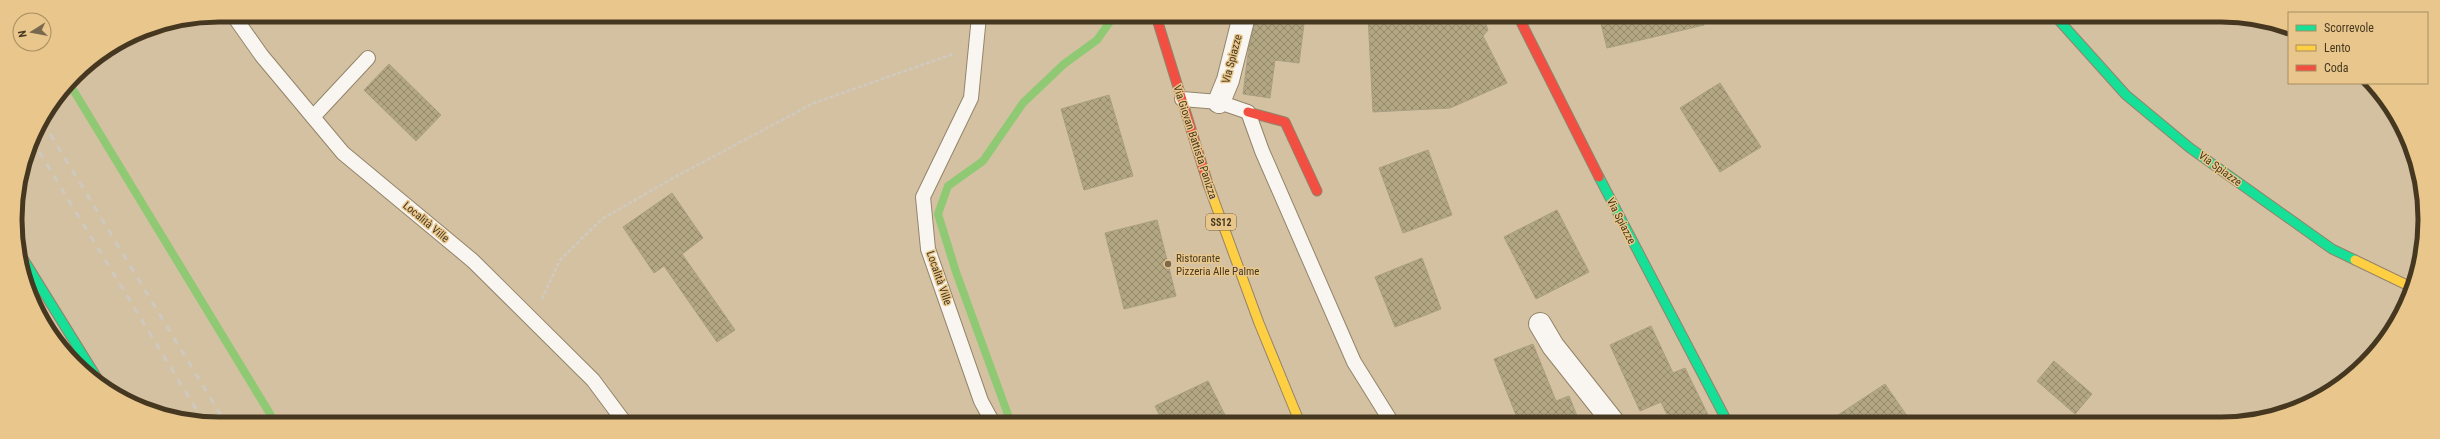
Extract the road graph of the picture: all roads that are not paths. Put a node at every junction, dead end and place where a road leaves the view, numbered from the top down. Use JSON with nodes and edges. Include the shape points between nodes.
{"nodes":[{"id":1,"x":238,"y":22,"type":"edge"},
{"id":2,"x":978,"y":22,"type":"edge"},
{"id":3,"x":1158,"y":22,"type":"edge"},
{"id":4,"x":1242,"y":22,"type":"edge"},
{"id":5,"x":1521,"y":22,"type":"edge"},
{"id":6,"x":2060,"y":22,"type":"edge"},
{"id":7,"x":368,"y":58,"type":"dead end"},
{"id":8,"x":1182,"y":99,"type":"junction"},
{"id":9,"x":1219,"y":102,"type":"junction"},
{"id":10,"x":1248,"y":112,"type":"junction"},
{"id":11,"x":313,"y":117,"type":"junction"},
{"id":12,"x":1317,"y":191,"type":"dead end"},
{"id":13,"x":28,"y":267,"type":"edge"},
{"id":14,"x":2407,"y":286,"type":"edge"},
{"id":15,"x":1540,"y":324,"type":"dead end"},
{"id":16,"x":93,"y":371,"type":"edge"},
{"id":17,"x":621,"y":417,"type":"edge"},
{"id":18,"x":990,"y":417,"type":"edge"},
{"id":19,"x":1297,"y":417,"type":"edge"},
{"id":20,"x":1388,"y":417,"type":"edge"},
{"id":21,"x":1609,"y":417,"type":"edge"},
{"id":22,"x":1725,"y":417,"type":"edge"}],
"edges":[{"from":1,"to":11,"type":"lane","name":"Località Ville","via":[[262,56]]},
{"from":2,"to":18,"type":"lane","name":"Località Ville","via":[[970,98],[923,197],[928,249],[981,401]]},
{"from":3,"to":8,"type":"street","name":"Via Giovan Battista Panizza","number":"SS12"},
{"from":4,"to":9,"type":"street","name":"Via Spiazze","via":[[1228,80]]},
{"from":5,"to":22,"type":"street","name":"Via Spiazze","via":[[1628,234]]},
{"from":6,"to":14,"type":"street","name":"Via Spiazze","via":[[2126,95],[2190,148],[2332,249]]},
{"from":7,"to":11,"type":"lane"},
{"from":8,"to":9,"type":"lane"},
{"from":8,"to":19,"type":"street","name":"Via Giovan Battista Panizza","number":"SS12","via":[[1229,248],[1267,348]]},
{"from":9,"to":10,"type":"lane"},
{"from":10,"to":12,"type":"street","via":[[1285,122]]},
{"from":10,"to":20,"type":"lane","via":[[1262,151],[1354,362]]},
{"from":11,"to":17,"type":"lane","name":"Località Ville","via":[[343,153],[473,261],[593,380]]},
{"from":13,"to":16,"type":"street"},
{"from":15,"to":21,"type":"street","via":[[1553,346]]}]}
